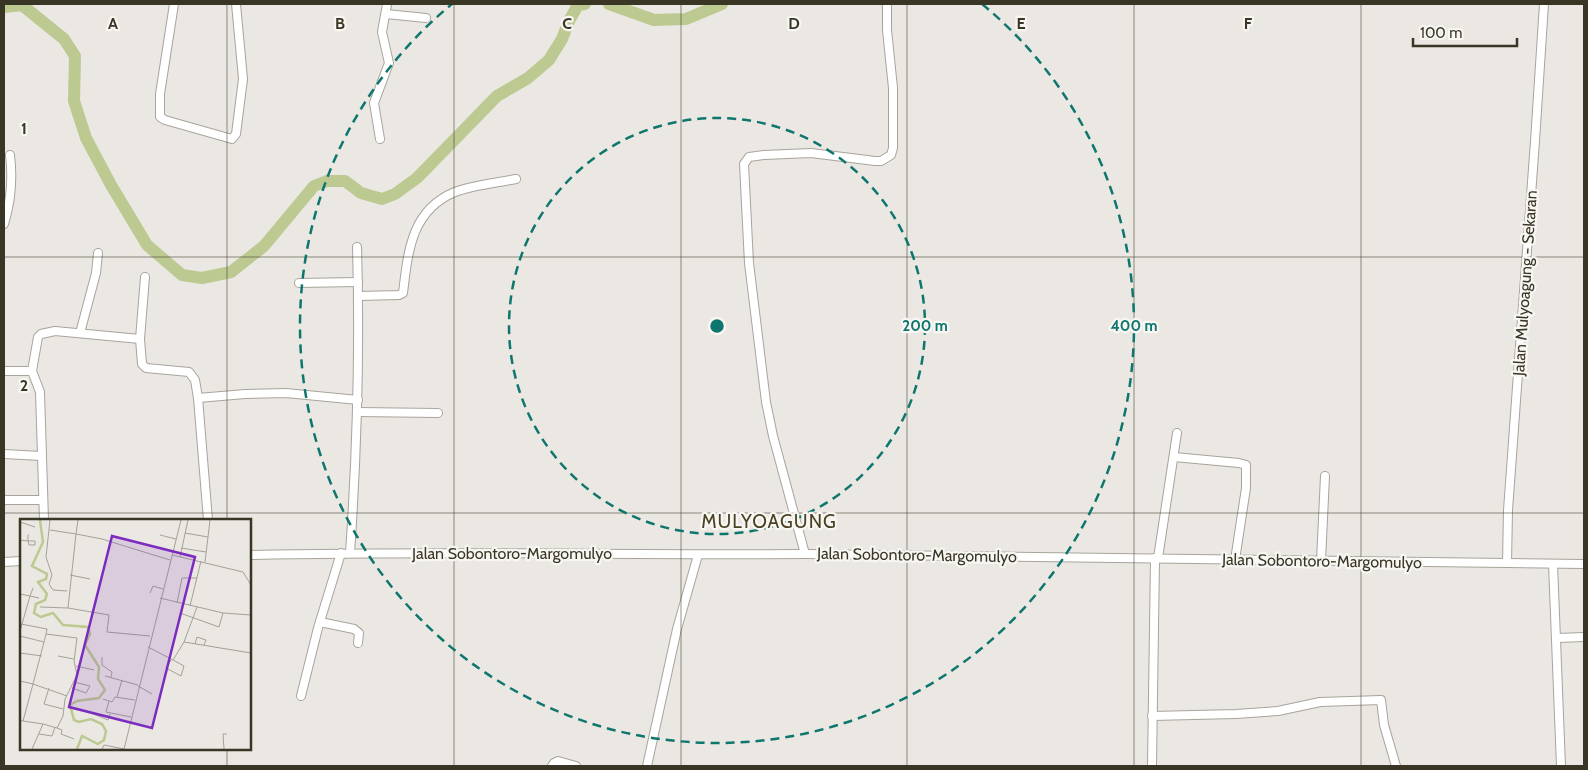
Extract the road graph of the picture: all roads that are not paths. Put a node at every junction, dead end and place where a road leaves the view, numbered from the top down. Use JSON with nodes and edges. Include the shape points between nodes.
{"nodes":[{"id":1,"x":174,"y":4,"type":"edge"},
{"id":2,"x":236,"y":4,"type":"edge"},
{"id":3,"x":387,"y":4,"type":"edge"},
{"id":4,"x":887,"y":4,"type":"edge"},
{"id":5,"x":1544,"y":4,"type":"edge"},
{"id":6,"x":386,"y":14,"type":"junction"},
{"id":7,"x":426,"y":18,"type":"dead end"},
{"id":8,"x":380,"y":139,"type":"dead end"},
{"id":9,"x":10,"y":156,"type":"dead end"},
{"id":10,"x":516,"y":179,"type":"dead end"},
{"id":11,"x":4,"y":224,"type":"edge"},
{"id":12,"x":357,"y":247,"type":"dead end"},
{"id":13,"x":98,"y":253,"type":"dead end"},
{"id":14,"x":145,"y":277,"type":"dead end"},
{"id":15,"x":358,"y":282,"type":"junction"},
{"id":16,"x":299,"y":283,"type":"dead end"},
{"id":17,"x":359,"y":296,"type":"junction"},
{"id":18,"x":80,"y":333,"type":"junction"},
{"id":19,"x":140,"y":339,"type":"junction"},
{"id":20,"x":4,"y":371,"type":"edge"},
{"id":21,"x":32,"y":372,"type":"junction"},
{"id":22,"x":198,"y":398,"type":"junction"},
{"id":23,"x":358,"y":400,"type":"junction"},
{"id":24,"x":358,"y":412,"type":"junction"},
{"id":25,"x":438,"y":413,"type":"dead end"},
{"id":26,"x":1178,"y":433,"type":"dead end"},
{"id":27,"x":4,"y":454,"type":"edge"},
{"id":28,"x":41,"y":456,"type":"junction"},
{"id":29,"x":1174,"y":457,"type":"junction"},
{"id":30,"x":1325,"y":476,"type":"dead end"},
{"id":31,"x":4,"y":500,"type":"edge"},
{"id":32,"x":43,"y":500,"type":"junction"},
{"id":33,"x":44,"y":519,"type":"edge"},
{"id":34,"x":208,"y":519,"type":"edge"},
{"id":35,"x":341,"y":553,"type":"junction"},
{"id":36,"x":350,"y":553,"type":"junction"},
{"id":37,"x":805,"y":554,"type":"junction"},
{"id":38,"x":698,"y":555,"type":"junction"},
{"id":39,"x":251,"y":556,"type":"edge"},
{"id":40,"x":1156,"y":558,"type":"junction"},
{"id":41,"x":1236,"y":560,"type":"junction"},
{"id":42,"x":1321,"y":561,"type":"junction"},
{"id":43,"x":4,"y":562,"type":"edge"},
{"id":44,"x":20,"y":562,"type":"edge"},
{"id":45,"x":1507,"y":563,"type":"junction"},
{"id":46,"x":1553,"y":564,"type":"junction"},
{"id":47,"x":1584,"y":564,"type":"edge"},
{"id":48,"x":320,"y":622,"type":"junction"},
{"id":49,"x":1584,"y":637,"type":"edge"},
{"id":50,"x":1557,"y":638,"type":"junction"},
{"id":51,"x":358,"y":643,"type":"dead end"},
{"id":52,"x":301,"y":696,"type":"dead end"},
{"id":53,"x":1152,"y":716,"type":"junction"},
{"id":54,"x":552,"y":766,"type":"edge"},
{"id":55,"x":576,"y":766,"type":"edge"},
{"id":56,"x":647,"y":766,"type":"edge"},
{"id":57,"x":1152,"y":766,"type":"edge"},
{"id":58,"x":1396,"y":766,"type":"edge"},
{"id":59,"x":1561,"y":766,"type":"edge"}],
"edges":[{"from":1,"to":2,"type":"street","via":[[160,94],[160,116],[163,120],[232,139],[236,134],[243,79]]},
{"from":3,"to":6,"type":"street"},
{"from":4,"to":37,"type":"street","via":[[893,88],[891,155],[875,161],[811,153],[764,155],[748,157],[744,164],[750,263],[766,402]]},
{"from":5,"to":45,"type":"street","name":"Jalan Mulyoagung - Sekaran","via":[[1508,510]]},
{"from":6,"to":7,"type":"street"},
{"from":6,"to":8,"type":"street","via":[[382,32],[389,64],[374,103]]},
{"from":9,"to":11,"type":"street","via":[[12,185]]},
{"from":10,"to":17,"type":"street","via":[[456,192],[444,198],[428,210],[418,224],[408,254],[402,295]]},
{"from":12,"to":15,"type":"street"},
{"from":13,"to":18,"type":"street"},
{"from":14,"to":19,"type":"street"},
{"from":15,"to":16,"type":"street"},
{"from":15,"to":17,"type":"street"},
{"from":17,"to":23,"type":"street"},
{"from":18,"to":19,"type":"street"},
{"from":18,"to":21,"type":"street","via":[[55,331],[41,334]]},
{"from":19,"to":22,"type":"street","via":[[144,367],[189,372],[195,380]]},
{"from":20,"to":21,"type":"street"},
{"from":21,"to":28,"type":"street","via":[[40,392]]},
{"from":22,"to":23,"type":"street","via":[[286,393]]},
{"from":22,"to":34,"type":"street"},
{"from":23,"to":24,"type":"street"},
{"from":24,"to":25,"type":"street"},
{"from":24,"to":36,"type":"street"},
{"from":26,"to":29,"type":"street"},
{"from":27,"to":28,"type":"street"},
{"from":28,"to":32,"type":"street"},
{"from":29,"to":40,"type":"street"},
{"from":29,"to":41,"type":"street","via":[[1246,465]]},
{"from":30,"to":42,"type":"street"},
{"from":31,"to":32,"type":"street"},
{"from":32,"to":33,"type":"street"},
{"from":35,"to":36,"type":"street","name":"Jalan Sobontoro-Margomulyo"},
{"from":35,"to":39,"type":"street","name":"Jalan Sobontoro-Margomulyo"},
{"from":35,"to":48,"type":"street"},
{"from":36,"to":38,"type":"street","name":"Jalan Sobontoro-Margomulyo"},
{"from":37,"to":38,"type":"street","name":"Jalan Sobontoro-Margomulyo"},
{"from":37,"to":40,"type":"street","name":"Jalan Sobontoro-Margomulyo"},
{"from":38,"to":56,"type":"street","via":[[677,629]]},
{"from":40,"to":41,"type":"street","name":"Jalan Sobontoro-Margomulyo"},
{"from":40,"to":53,"type":"street"},
{"from":41,"to":42,"type":"street","name":"Jalan Sobontoro-Margomulyo"},
{"from":42,"to":45,"type":"street","name":"Jalan Sobontoro-Margomulyo"},
{"from":43,"to":44,"type":"street"},
{"from":45,"to":46,"type":"street","name":"Jalan Sobontoro-Margomulyo"},
{"from":46,"to":47,"type":"street","name":"Jalan Sobontoro-Margomulyo"},
{"from":46,"to":50,"type":"street"},
{"from":48,"to":51,"type":"street","via":[[354,629],[359,633]]},
{"from":48,"to":52,"type":"street"},
{"from":49,"to":50,"type":"street"},
{"from":50,"to":59,"type":"street"},
{"from":53,"to":57,"type":"street"},
{"from":53,"to":58,"type":"street","via":[[1236,714],[1278,711],[1320,702],[1381,700],[1384,725]]},
{"from":54,"to":55,"type":"street","via":[[558,761]]}]}
